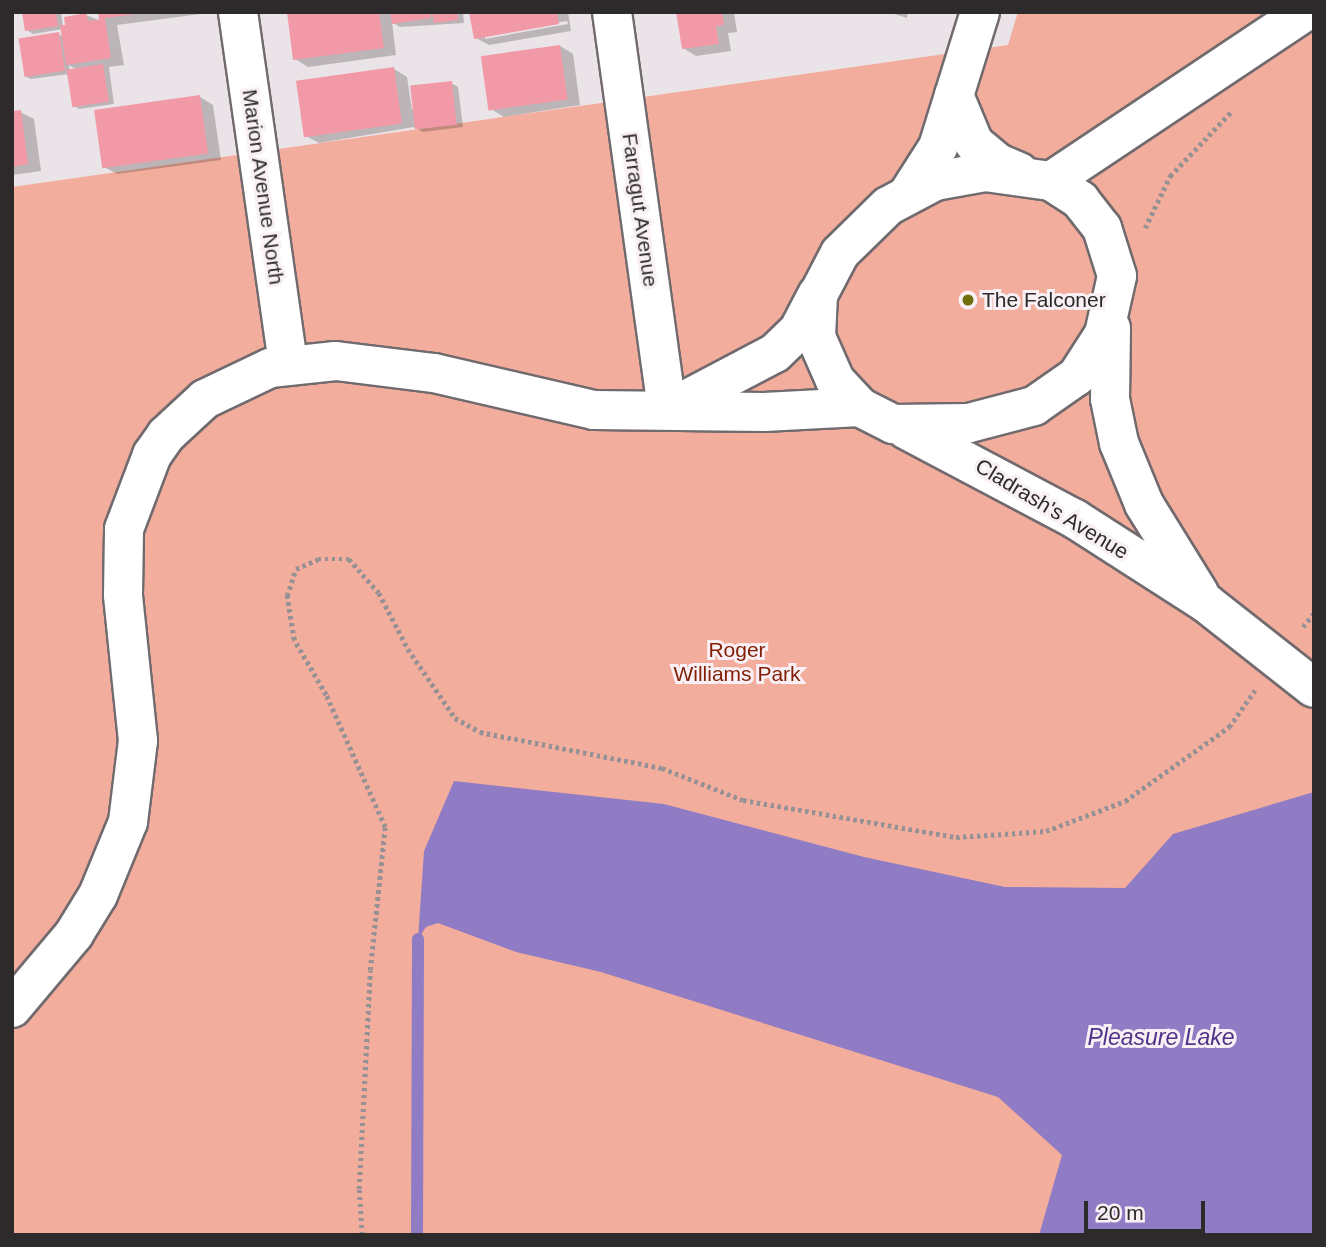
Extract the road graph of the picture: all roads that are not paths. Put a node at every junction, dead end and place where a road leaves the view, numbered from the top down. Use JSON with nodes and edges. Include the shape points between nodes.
{"nodes":[{"id":1,"x":238,"y":12,"type":"edge"},
{"id":2,"x":612,"y":12,"type":"edge"},
{"id":3,"x":980,"y":12,"type":"edge"},
{"id":4,"x":1304,"y":12,"type":"edge"},
{"id":5,"x":954,"y":95,"type":"junction"},
{"id":6,"x":1036,"y":177,"type":"junction"},
{"id":7,"x":908,"y":194,"type":"junction"},
{"id":8,"x":824,"y":281,"type":"junction"},
{"id":9,"x":1116,"y":289,"type":"junction"},
{"id":10,"x":288,"y":363,"type":"junction"},
{"id":11,"x":860,"y":407,"type":"junction"},
{"id":12,"x":667,"y":408,"type":"junction"},
{"id":13,"x":893,"y":424,"type":"junction"},
{"id":14,"x":1206,"y":604,"type":"junction"},
{"id":15,"x":1314,"y":688,"type":"edge"},
{"id":16,"x":12,"y":1008,"type":"edge"}],
"edges":[{"from":1,"to":10,"type":"street","name":"Marion Avenue North"},
{"from":2,"to":12,"type":"street","name":"Farragut Avenue"},
{"from":3,"to":5,"type":"street"},
{"from":4,"to":6,"type":"street"},
{"from":5,"to":6,"type":"street","via":[[974,143],[998,163]]},
{"from":5,"to":7,"type":"street","via":[[932,160]]},
{"from":6,"to":7,"type":"street","via":[[968,173]]},
{"from":6,"to":9,"type":"street","via":[[1080,200],[1102,228],[1114,261]]},
{"from":7,"to":8,"type":"street","via":[[861,228]]},
{"from":8,"to":11,"type":"street","via":[[815,309],[820,351],[835,380]]},
{"from":8,"to":12,"type":"street","via":[[798,331],[775,354]]},
{"from":9,"to":13,"type":"street","via":[[1097,349],[1077,376],[1051,398],[969,423]]},
{"from":9,"to":14,"type":"street","name":"Cladrash's Avenue","via":[[1108,376],[1119,443],[1144,504]]},
{"from":10,"to":12,"type":"street","via":[[394,366],[594,410]]},
{"from":10,"to":16,"type":"street","via":[[249,375],[205,399],[166,435],[140,478],[124,529],[122,557],[138,741],[128,822],[98,895],[74,934]]},
{"from":11,"to":12,"type":"street","via":[[764,412]]},
{"from":11,"to":13,"type":"street","name":"Cladrash's Avenue"},
{"from":13,"to":14,"type":"street","name":"Cladrash's Avenue","via":[[1037,496]]},
{"from":14,"to":15,"type":"street","name":"Cladrash's Avenue"}]}
